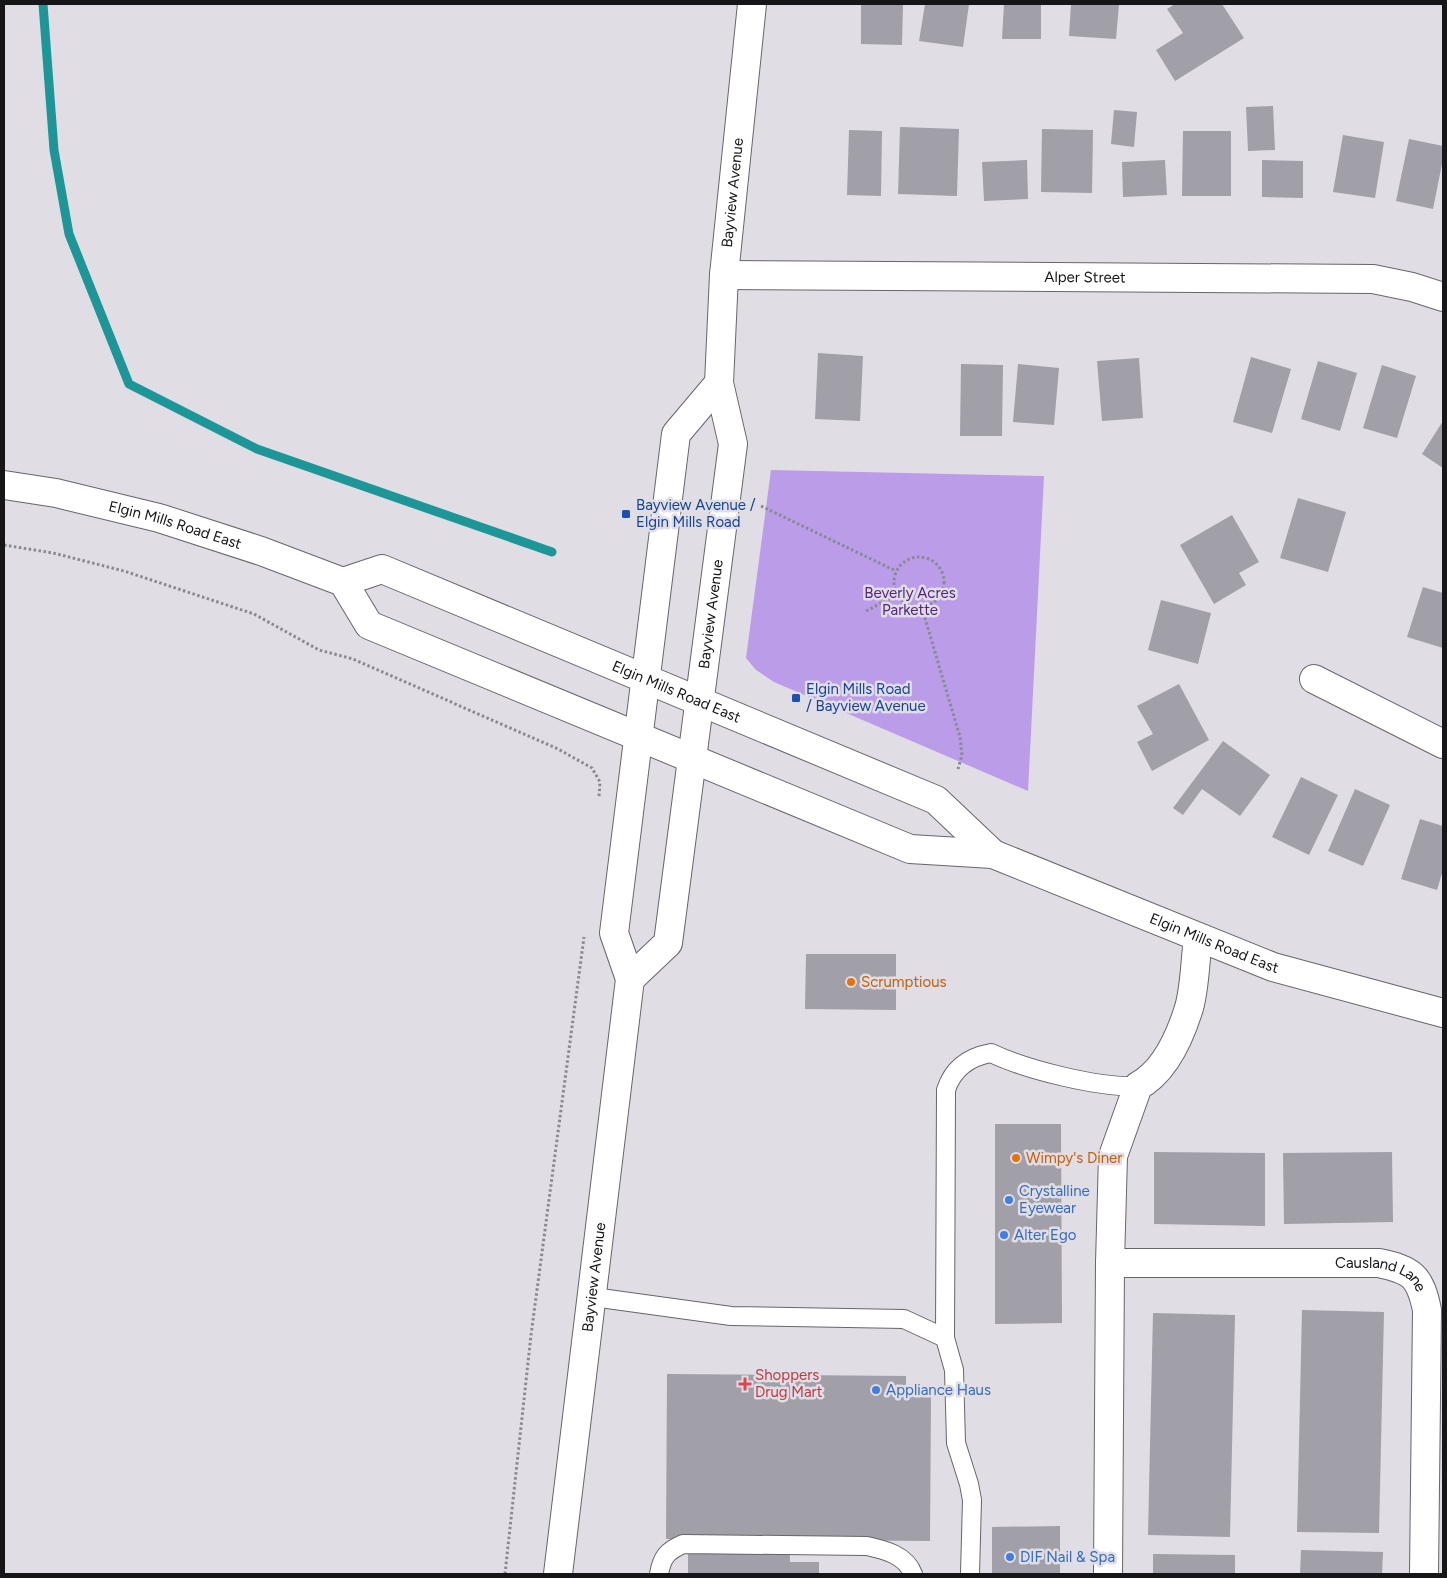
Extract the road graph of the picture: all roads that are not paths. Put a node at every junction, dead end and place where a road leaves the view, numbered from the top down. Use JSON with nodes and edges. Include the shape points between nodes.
{"nodes":[{"id":1,"x":752,"y":4,"type":"edge"},
{"id":2,"x":724,"y":275,"type":"junction"},
{"id":3,"x":1443,"y":297,"type":"edge"},
{"id":4,"x":719,"y":383,"type":"junction"},
{"id":5,"x":4,"y":485,"type":"edge"},
{"id":6,"x":343,"y":582,"type":"junction"},
{"id":7,"x":646,"y":678,"type":"junction"},
{"id":8,"x":1314,"y":679,"type":"dead end"},
{"id":9,"x":700,"y":700,"type":"junction"},
{"id":10,"x":639,"y":736,"type":"junction"},
{"id":11,"x":1443,"y":744,"type":"edge"},
{"id":12,"x":692,"y":758,"type":"junction"},
{"id":13,"x":993,"y":854,"type":"junction"},
{"id":14,"x":1198,"y":938,"type":"junction"},
{"id":15,"x":630,"y":980,"type":"junction"},
{"id":16,"x":1443,"y":1013,"type":"edge"},
{"id":17,"x":1138,"y":1086,"type":"junction"},
{"id":18,"x":1110,"y":1263,"type":"junction"},
{"id":19,"x":593,"y":1297,"type":"junction"},
{"id":20,"x":945,"y":1338,"type":"junction"},
{"id":21,"x":558,"y":1574,"type":"edge"},
{"id":22,"x":660,"y":1574,"type":"edge"},
{"id":23,"x":913,"y":1574,"type":"edge"},
{"id":24,"x":970,"y":1574,"type":"edge"},
{"id":25,"x":1108,"y":1574,"type":"edge"},
{"id":26,"x":1424,"y":1574,"type":"edge"}],
"edges":[{"from":1,"to":2,"type":"main road","name":"Bayview Avenue"},
{"from":2,"to":3,"type":"main road","name":"Alper Street","via":[[1373,279]]},
{"from":2,"to":4,"type":"main road","name":"Bayview Avenue"},
{"from":4,"to":7,"type":"main road","name":"Bayview Avenue","via":[[676,434]]},
{"from":4,"to":9,"type":"main road","name":"Bayview Avenue","via":[[733,444]]},
{"from":5,"to":6,"type":"main road","name":"Elgin Mills Road East","via":[[56,493],[159,518]]},
{"from":6,"to":7,"type":"main road","name":"Elgin Mills Road East","via":[[382,569]]},
{"from":6,"to":10,"type":"main road","name":"Elgin Mills Road East","via":[[369,625]]},
{"from":7,"to":9,"type":"main road","name":"Elgin Mills Road East"},
{"from":7,"to":10,"type":"main road","name":"Bayview Avenue"},
{"from":8,"to":11,"type":"main road"},
{"from":9,"to":12,"type":"main road","name":"Bayview Avenue"},
{"from":9,"to":13,"type":"main road","name":"Elgin Mills Road East","via":[[936,800]]},
{"from":10,"to":12,"type":"main road","name":"Elgin Mills Road East"},
{"from":10,"to":15,"type":"main road","name":"Bayview Avenue","via":[[614,933]]},
{"from":12,"to":13,"type":"main road","name":"Elgin Mills Road East","via":[[910,849]]},
{"from":12,"to":15,"type":"main road","name":"Bayview Avenue","via":[[668,943]]},
{"from":13,"to":14,"type":"main road","name":"Elgin Mills Road East"},
{"from":14,"to":16,"type":"main road","name":"Elgin Mills Road East","via":[[1273,967]]},
{"from":14,"to":17,"type":"main road","via":[[1189,1010],[1165,1062],[1150,1080]]},
{"from":15,"to":19,"type":"main road","name":"Bayview Avenue"},
{"from":17,"to":18,"type":"main road","via":[[1114,1156]]},
{"from":17,"to":20,"type":"lane","via":[[1116,1087],[1012,1063],[991,1053],[971,1059],[953,1075],[946,1090]]},
{"from":18,"to":25,"type":"main road"},
{"from":18,"to":26,"type":"main road","name":"Causland Lane","via":[[1379,1263],[1398,1267],[1412,1275],[1422,1288],[1427,1310]]},
{"from":19,"to":20,"type":"lane","via":[[731,1316],[904,1319]]},
{"from":19,"to":21,"type":"main road","name":"Bayview Avenue"},
{"from":20,"to":24,"type":"lane","via":[[954,1370],[956,1443],[972,1500]]},
{"from":22,"to":23,"type":"lane","via":[[664,1556],[683,1544],[867,1546],[904,1560]]}]}
